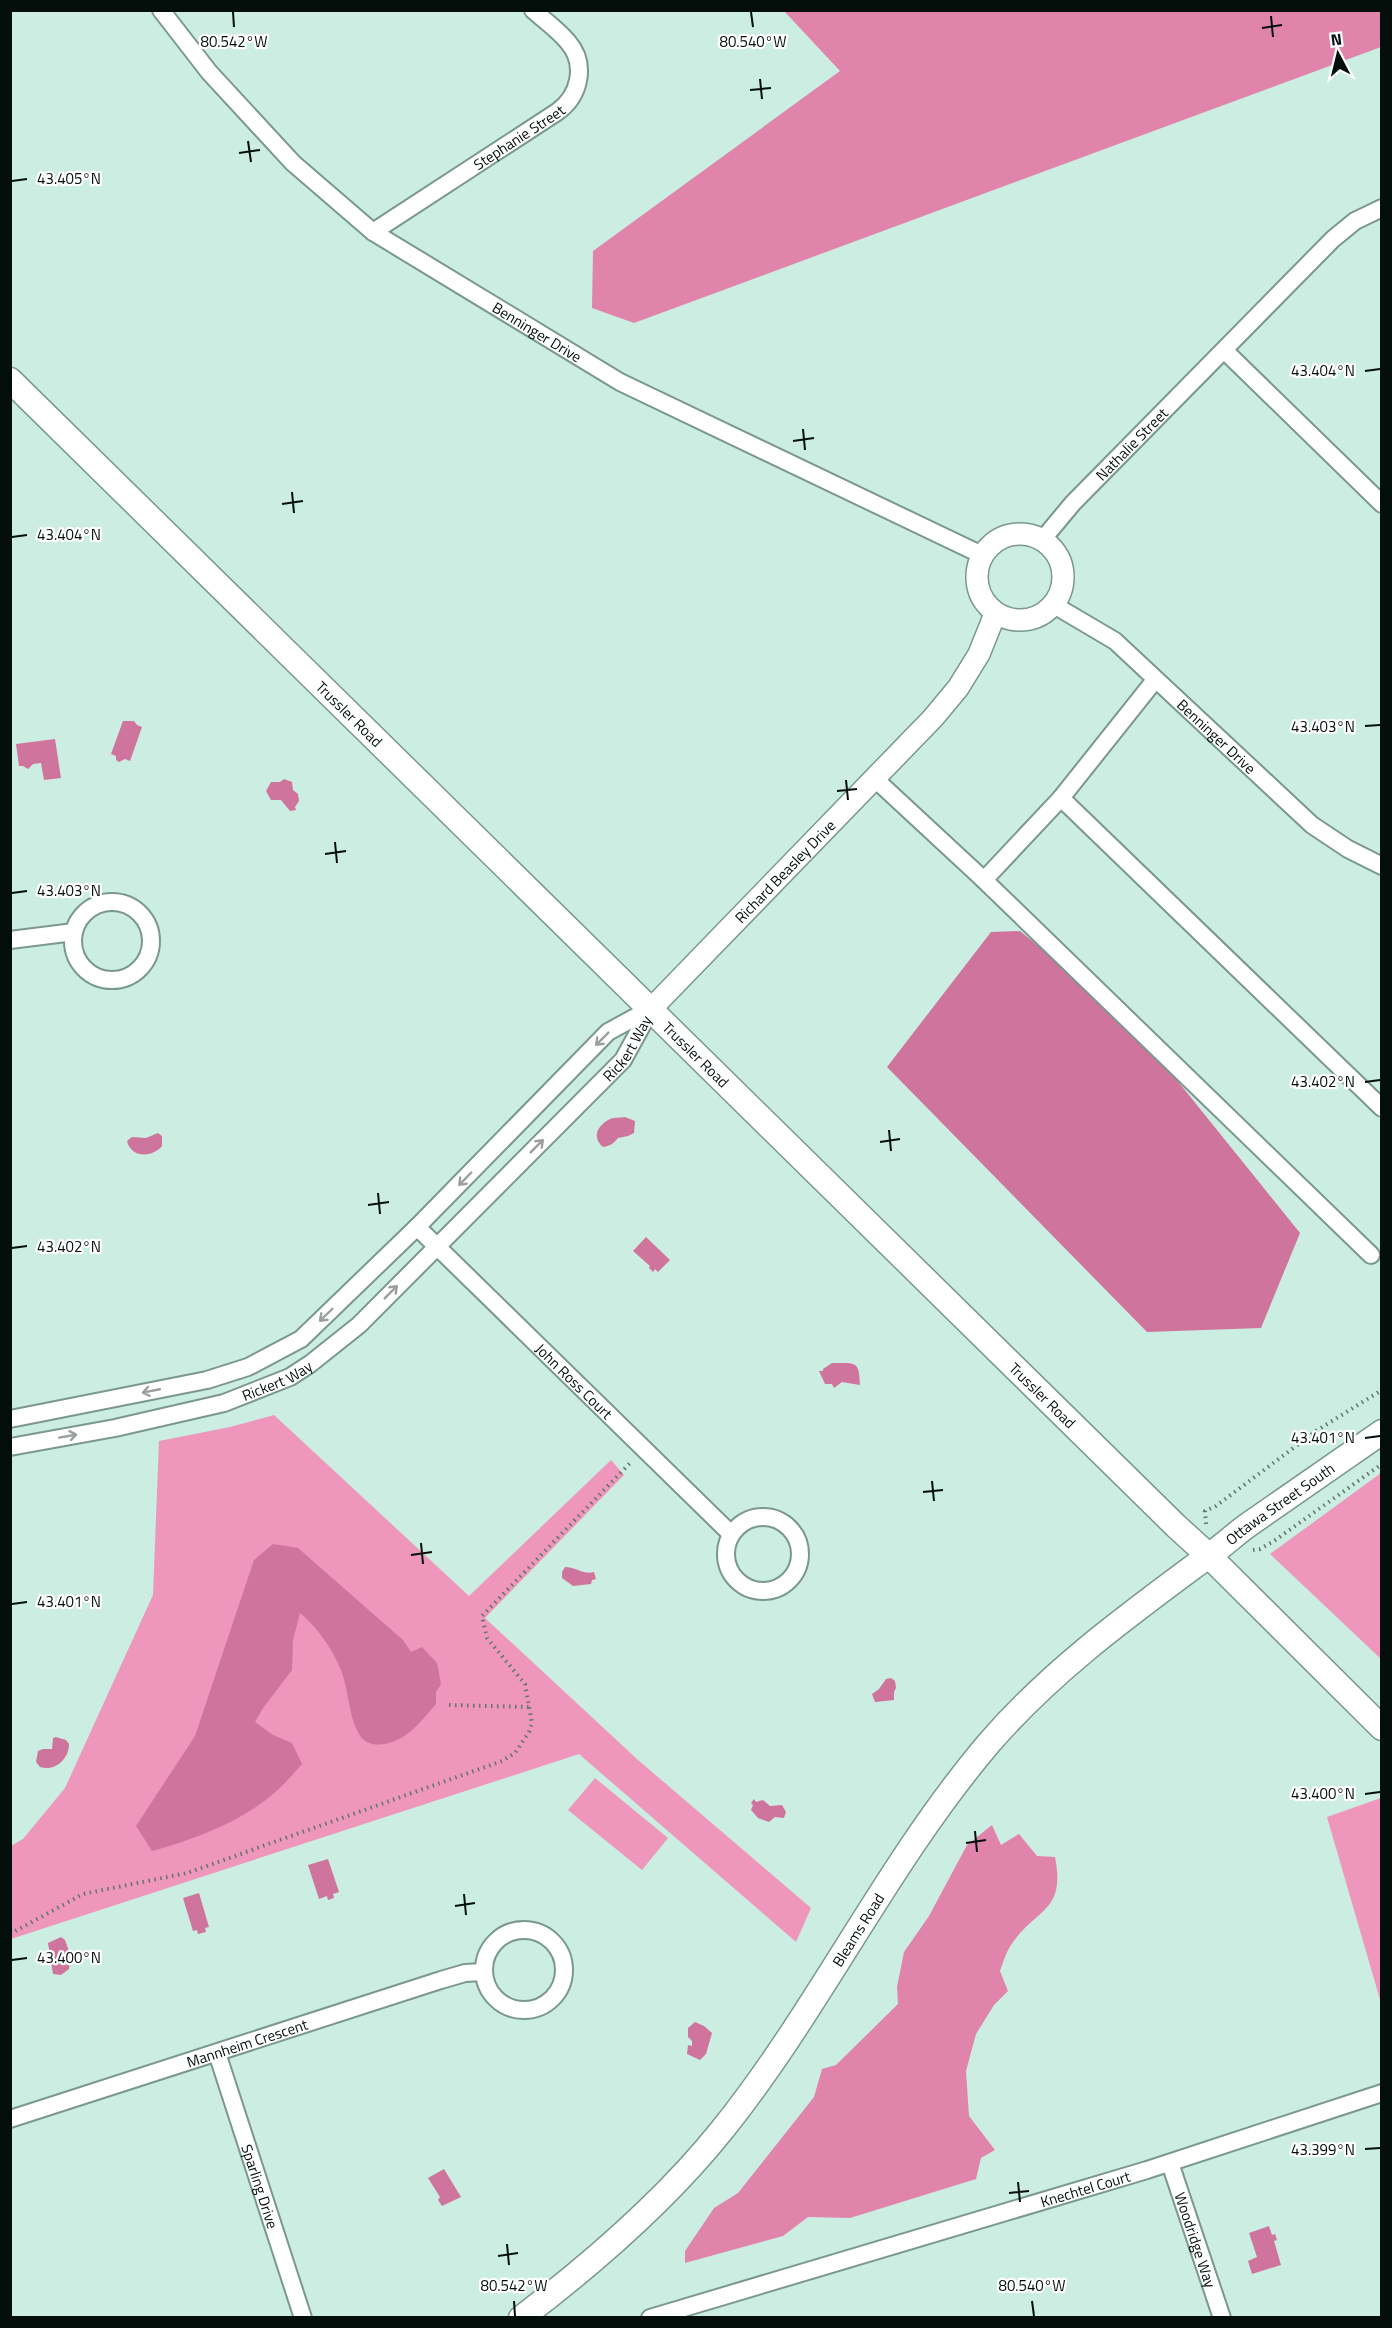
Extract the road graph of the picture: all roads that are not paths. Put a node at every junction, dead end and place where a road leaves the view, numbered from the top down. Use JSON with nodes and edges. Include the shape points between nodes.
{"nodes":[{"id":1,"x":160,"y":10,"type":"edge"},
{"id":2,"x":532,"y":10,"type":"edge"},
{"id":3,"x":1382,"y":208,"type":"edge"},
{"id":4,"x":373,"y":232,"type":"junction"},
{"id":5,"x":1225,"y":351,"type":"junction"},
{"id":6,"x":10,"y":380,"type":"edge"},
{"id":7,"x":1382,"y":504,"type":"edge"},
{"id":8,"x":1043,"y":539,"type":"junction"},
{"id":9,"x":982,"y":555,"type":"junction"},
{"id":10,"x":1054,"y":605,"type":"junction"},
{"id":11,"x":995,"y":614,"type":"junction"},
{"id":12,"x":1155,"y":680,"type":"junction"},
{"id":13,"x":874,"y":778,"type":"junction"},
{"id":14,"x":1061,"y":798,"type":"junction"},
{"id":15,"x":1382,"y":866,"type":"edge"},
{"id":16,"x":984,"y":880,"type":"junction"},
{"id":17,"x":74,"y":932,"type":"junction"},
{"id":18,"x":10,"y":940,"type":"edge"},
{"id":19,"x":651,"y":1009,"type":"junction"},
{"id":20,"x":1382,"y":1107,"type":"edge"},
{"id":21,"x":417,"y":1227,"type":"junction"},
{"id":22,"x":436,"y":1247,"type":"junction"},
{"id":23,"x":1371,"y":1256,"type":"dead end"},
{"id":24,"x":10,"y":1419,"type":"edge"},
{"id":25,"x":1382,"y":1432,"type":"edge"},
{"id":26,"x":10,"y":1447,"type":"edge"},
{"id":27,"x":731,"y":1534,"type":"junction"},
{"id":28,"x":1209,"y":1556,"type":"junction"},
{"id":29,"x":1382,"y":1728,"type":"edge"},
{"id":30,"x":483,"y":1972,"type":"junction"},
{"id":31,"x":217,"y":2053,"type":"junction"},
{"id":32,"x":1382,"y":2093,"type":"edge"},
{"id":33,"x":10,"y":2119,"type":"edge"},
{"id":34,"x":1170,"y":2163,"type":"junction"},
{"id":35,"x":303,"y":2318,"type":"edge"},
{"id":36,"x":520,"y":2318,"type":"edge"},
{"id":37,"x":650,"y":2318,"type":"edge"},
{"id":38,"x":1222,"y":2318,"type":"edge"}],
"edges":[{"from":1,"to":4,"type":"street","name":"Benninger Drive","via":[[209,72],[293,163]]},
{"from":2,"to":4,"type":"street","name":"Stephanie Street","via":[[568,42],[576,56],[579,79],[569,102]]},
{"from":3,"to":5,"type":"street","name":"Nathalie Street","via":[[1355,221],[1333,239]]},
{"from":4,"to":9,"type":"street","name":"Benninger Drive","via":[[620,382]]},
{"from":5,"to":7,"type":"street"},
{"from":5,"to":8,"type":"street","name":"Nathalie Street","via":[[1073,503]]},
{"from":6,"to":19,"type":"main road","name":"Trussler Road"},
{"from":8,"to":9,"type":"street","via":[[1011,535],[995,541]]},
{"from":8,"to":10,"type":"street","via":[[1057,554],[1063,571],[1062,587]]},
{"from":9,"to":11,"type":"street","via":[[976,569],[976,586],[983,602]]},
{"from":10,"to":11,"type":"street","via":[[1028,621]]},
{"from":10,"to":12,"type":"street","name":"Benninger Drive","via":[[1115,642]]},
{"from":11,"to":13,"type":"street","name":"Richard Beasley Drive","via":[[979,654],[958,688]]},
{"from":12,"to":14,"type":"street"},
{"from":12,"to":15,"type":"street","name":"Benninger Drive","via":[[1312,825]]},
{"from":13,"to":16,"type":"street"},
{"from":13,"to":19,"type":"street","name":"Richard Beasley Drive"},
{"from":14,"to":16,"type":"street"},
{"from":14,"to":20,"type":"street"},
{"from":16,"to":23,"type":"street"},
{"from":17,"to":17,"type":"street","via":[[73,945],[84,969],[108,980],[134,973],[149,952],[151,939],[143,916],[122,903],[98,904],[79,920]]},
{"from":17,"to":18,"type":"street"},
{"from":19,"to":21,"type":"street","name":"Rickert Way","one_way":true,"via":[[608,1032]]},
{"from":22,"to":19,"type":"street","name":"Rickert Way","one_way":true,"via":[[623,1060]]},
{"from":19,"to":28,"type":"main road","name":"Trussler Road"},
{"from":21,"to":22,"type":"street","name":"John Ross Court"},
{"from":21,"to":24,"type":"street","name":"Rickert Way","one_way":true,"via":[[301,1340],[275,1355],[207,1380]]},
{"from":26,"to":22,"type":"street","name":"Rickert Way","one_way":true,"via":[[224,1403],[290,1377],[359,1324]]},
{"from":22,"to":27,"type":"street","name":"John Ross Court"},
{"from":25,"to":28,"type":"main road","name":"Ottawa Street South"},
{"from":27,"to":27,"type":"street","via":[[726,1558],[735,1579],[744,1586],[755,1591],[776,1589],[785,1585],[798,1569],[801,1558],[796,1535],[779,1520],[758,1516]]},
{"from":28,"to":29,"type":"main road","name":"Trussler Road"},
{"from":28,"to":36,"type":"main road","name":"Bleams Road","via":[[1077,1655],[1016,1713],[918,1838],[781,2048],[721,2132],[610,2245]]},
{"from":30,"to":30,"type":"street","via":[[494,1997],[505,2006],[531,2010],[555,1996],[564,1970],[562,1958],[550,1940],[521,1930],[494,1943]]},
{"from":30,"to":31,"type":"street","name":"Mannheim Crescent","via":[[465,1973]]},
{"from":31,"to":33,"type":"street","name":"Mannheim Crescent"},
{"from":31,"to":35,"type":"street","name":"Sparling Drive"},
{"from":32,"to":34,"type":"street","name":"Knechtel Court"},
{"from":34,"to":37,"type":"street","name":"Knechtel Court"},
{"from":34,"to":38,"type":"street","name":"Woodridge Way"}]}
